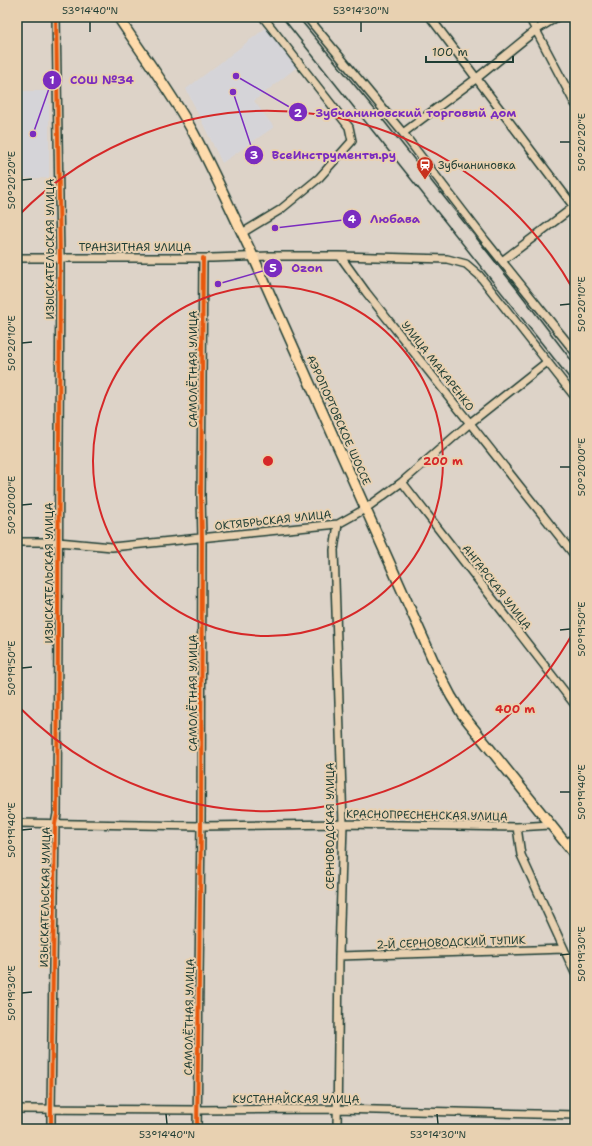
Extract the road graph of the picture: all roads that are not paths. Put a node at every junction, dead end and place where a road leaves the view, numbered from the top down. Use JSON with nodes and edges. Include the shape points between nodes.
{"nodes":[{"id":1,"x":56,"y":17,"type":"edge"},
{"id":2,"x":118,"y":17,"type":"edge"},
{"id":3,"x":263,"y":17,"type":"edge"},
{"id":4,"x":307,"y":17,"type":"edge"},
{"id":5,"x":430,"y":17,"type":"edge"},
{"id":6,"x":528,"y":17,"type":"edge"},
{"id":7,"x":558,"y":17,"type":"edge"},
{"id":8,"x":536,"y":30,"type":"junction"},
{"id":9,"x":477,"y":78,"type":"junction"},
{"id":10,"x":575,"y":104,"type":"edge"},
{"id":11,"x":403,"y":133,"type":"junction"},
{"id":12,"x":574,"y":206,"type":"edge"},
{"id":13,"x":242,"y":233,"type":"junction"},
{"id":14,"x":253,"y":256,"type":"junction"},
{"id":15,"x":340,"y":256,"type":"junction"},
{"id":16,"x":17,"y":258,"type":"edge"},
{"id":17,"x":60,"y":258,"type":"junction"},
{"id":18,"x":203,"y":258,"type":"junction"},
{"id":19,"x":502,"y":261,"type":"junction"},
{"id":20,"x":575,"y":352,"type":"edge"},
{"id":21,"x":547,"y":362,"type":"junction"},
{"id":22,"x":575,"y":397,"type":"edge"},
{"id":23,"x":470,"y":423,"type":"junction"},
{"id":24,"x":402,"y":482,"type":"junction"},
{"id":25,"x":365,"y":509,"type":"junction"},
{"id":26,"x":338,"y":524,"type":"junction"},
{"id":27,"x":202,"y":538,"type":"junction"},
{"id":28,"x":17,"y":542,"type":"edge"},
{"id":29,"x":58,"y":542,"type":"junction"},
{"id":30,"x":575,"y":556,"type":"edge"},
{"id":31,"x":575,"y":705,"type":"edge"},
{"id":32,"x":17,"y":824,"type":"edge"},
{"id":33,"x":55,"y":824,"type":"junction"},
{"id":34,"x":343,"y":824,"type":"junction"},
{"id":35,"x":550,"y":825,"type":"junction"},
{"id":36,"x":201,"y":826,"type":"junction"},
{"id":37,"x":517,"y":827,"type":"junction"},
{"id":38,"x":575,"y":837,"type":"edge"},
{"id":39,"x":566,"y":844,"type":"junction"},
{"id":40,"x":575,"y":855,"type":"edge"},
{"id":41,"x":564,"y":949,"type":"junction"},
{"id":42,"x":339,"y":956,"type":"junction"},
{"id":43,"x":575,"y":973,"type":"edge"},
{"id":44,"x":17,"y":1109,"type":"edge"},
{"id":45,"x":50,"y":1109,"type":"junction"},
{"id":46,"x":337,"y":1109,"type":"junction"},
{"id":47,"x":196,"y":1110,"type":"junction"},
{"id":48,"x":575,"y":1115,"type":"edge"},
{"id":49,"x":51,"y":1129,"type":"edge"},
{"id":50,"x":197,"y":1129,"type":"edge"},
{"id":51,"x":337,"y":1129,"type":"edge"}],
"edges":[{"from":1,"to":17,"type":"street","name":"ИЗЫСКАТЕЛЬСКАЯ УЛИЦА"},
{"from":2,"to":13,"type":"main road","name":"АЭРОПОРТОВСКОЕ ШОССЕ","via":[[193,132]]},
{"from":3,"to":13,"type":"street","via":[[349,127],[352,141],[319,178],[280,210]]},
{"from":4,"to":11,"type":"street"},
{"from":5,"to":9,"type":"street"},
{"from":6,"to":8,"type":"street"},
{"from":7,"to":8,"type":"street"},
{"from":8,"to":9,"type":"street"},
{"from":8,"to":10,"type":"street"},
{"from":9,"to":11,"type":"street"},
{"from":9,"to":12,"type":"street"},
{"from":11,"to":19,"type":"street"},
{"from":12,"to":19,"type":"street"},
{"from":13,"to":14,"type":"main road","name":"АЭРОПОРТОВСКОЕ ШОССЕ"},
{"from":14,"to":15,"type":"street"},
{"from":14,"to":18,"type":"street","name":"ТРАНЗИТНАЯ УЛИЦА"},
{"from":14,"to":25,"type":"main road","name":"АЭРОПОРТОВСКОЕ ШОССЕ"},
{"from":15,"to":21,"type":"street","via":[[447,259],[466,264],[479,275]]},
{"from":15,"to":23,"type":"street","name":"УЛИЦА МАКАРЕНКО"},
{"from":16,"to":17,"type":"street","name":"ТРАНЗИТНАЯ УЛИЦА"},
{"from":17,"to":18,"type":"street","name":"ТРАНЗИТНАЯ УЛИЦА"},
{"from":17,"to":29,"type":"street","name":"ИЗЫСКАТЕЛЬСКАЯ УЛИЦА"},
{"from":18,"to":27,"type":"street","name":"САМОЛЁТНАЯ УЛИЦА"},
{"from":19,"to":20,"type":"street"},
{"from":21,"to":22,"type":"street"},
{"from":21,"to":23,"type":"street","name":"ОКТЯБРЬСКАЯ УЛИЦА"},
{"from":23,"to":24,"type":"street","name":"ОКТЯБРЬСКАЯ УЛИЦА"},
{"from":23,"to":30,"type":"street","name":"УЛИЦА МАКАРЕНКО"},
{"from":24,"to":25,"type":"street","name":"ОКТЯБРЬСКАЯ УЛИЦА"},
{"from":24,"to":31,"type":"street","name":"АНГАРСКАЯ УЛИЦА"},
{"from":25,"to":26,"type":"street","name":"ОКТЯБРЬСКАЯ УЛИЦА"},
{"from":25,"to":35,"type":"main road","name":"АЭРОПОРТОВСКОЕ ШОССЕ","via":[[451,696],[486,746]]},
{"from":26,"to":27,"type":"street","name":"ОКТЯБРЬСКАЯ УЛИЦА"},
{"from":26,"to":34,"type":"street","name":"СЕРНОВОДСКАЯ УЛИЦА","via":[[334,550]]},
{"from":27,"to":29,"type":"street","name":"ОКТЯБРЬСКАЯ УЛИЦА","via":[[112,547]]},
{"from":27,"to":36,"type":"street","name":"САМОЛЁТНАЯ УЛИЦА"},
{"from":28,"to":29,"type":"street","name":"ОКТЯБРЬСКАЯ УЛИЦА"},
{"from":29,"to":33,"type":"street","name":"ИЗЫСКАТЕЛЬСКАЯ УЛИЦА","via":[[58,814]]},
{"from":32,"to":33,"type":"street","name":"КРАСНОПРЕСНЕНСКАЯ УЛИЦА"},
{"from":33,"to":36,"type":"street","name":"КРАСНОПРЕСНЕНСКАЯ УЛИЦА"},
{"from":33,"to":45,"type":"street","name":"ИЗЫСКАТЕЛЬСКАЯ УЛИЦА"},
{"from":34,"to":36,"type":"street","name":"КРАСНОПРЕСНЕНСКАЯ УЛИЦА"},
{"from":34,"to":37,"type":"street","name":"КРАСНОПРЕСНЕНСКАЯ УЛИЦА"},
{"from":34,"to":42,"type":"street","name":"СЕРНОВОДСКАЯ УЛИЦА"},
{"from":35,"to":37,"type":"street","name":"КРАСНОПРЕСНЕНСКАЯ УЛИЦА"},
{"from":35,"to":39,"type":"main road","name":"АЭРОПОРТОВСКОЕ ШОССЕ"},
{"from":36,"to":47,"type":"street","name":"САМОЛЁТНАЯ УЛИЦА"},
{"from":37,"to":41,"type":"street","via":[[521,855]]},
{"from":38,"to":39,"type":"street"},
{"from":39,"to":40,"type":"main road","name":"АЭРОПОРТОВСКОЕ ШОССЕ"},
{"from":41,"to":42,"type":"street","name":"2-Й СЕРНОВОДСКИЙ ТУПИК"},
{"from":41,"to":43,"type":"street"},
{"from":42,"to":46,"type":"street","name":"СЕРНОВОДСКАЯ УЛИЦА"},
{"from":44,"to":45,"type":"street","name":"КУСТАНАЙСКАЯ УЛИЦА"},
{"from":45,"to":47,"type":"street","name":"КУСТАНАЙСКАЯ УЛИЦА"},
{"from":45,"to":49,"type":"street","name":"ИЗЫСКАТЕЛЬСКАЯ УЛИЦА"},
{"from":46,"to":47,"type":"street","name":"КУСТАНАЙСКАЯ УЛИЦА"},
{"from":46,"to":48,"type":"street","name":"КУСТАНАЙСКАЯ УЛИЦА"},
{"from":46,"to":51,"type":"street","name":"СЕРНОВОДСКАЯ УЛИЦА"},
{"from":47,"to":50,"type":"street","name":"САМОЛЁТНАЯ УЛИЦА"}]}
